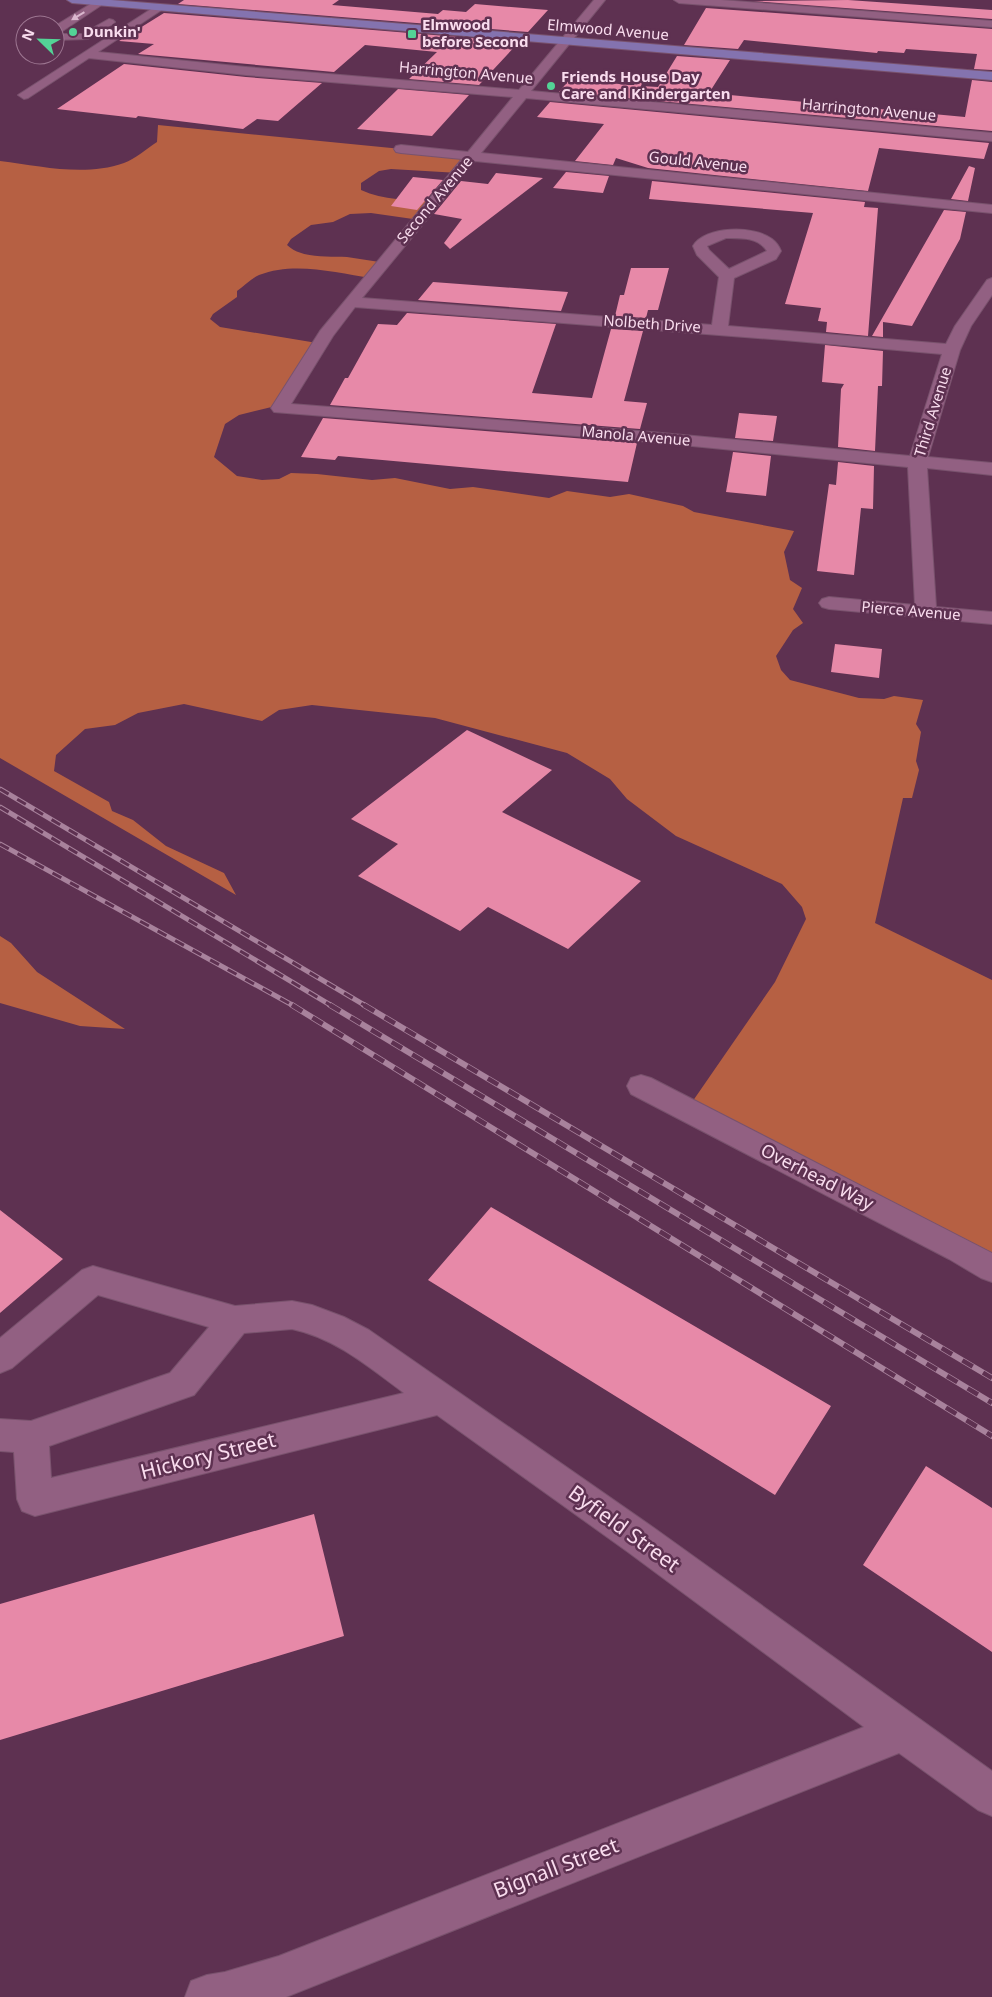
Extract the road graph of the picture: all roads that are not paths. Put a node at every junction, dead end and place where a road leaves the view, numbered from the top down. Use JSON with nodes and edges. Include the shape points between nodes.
{"nodes":[{"id":1,"x":72,"y":0,"type":"edge"},
{"id":2,"x":600,"y":0,"type":"edge"},
{"id":3,"x":679,"y":0,"type":"edge"},
{"id":4,"x":101,"y":2,"type":"junction"},
{"id":5,"x":159,"y":7,"type":"junction"},
{"id":6,"x":96,"y":18,"type":"dead end"},
{"id":7,"x":113,"y":19,"type":"junction"},
{"id":8,"x":136,"y":21,"type":"junction"},
{"id":9,"x":65,"y":24,"type":"edge"},
{"id":10,"x":992,"y":24,"type":"edge"},
{"id":11,"x":65,"y":37,"type":"edge"},
{"id":12,"x":566,"y":41,"type":"junction"},
{"id":13,"x":65,"y":43,"type":"edge"},
{"id":14,"x":100,"y":46,"type":"junction"},
{"id":15,"x":87,"y":54,"type":"junction"},
{"id":16,"x":992,"y":76,"type":"edge"},
{"id":17,"x":523,"y":94,"type":"junction"},
{"id":18,"x":24,"y":95,"type":"dead end"},
{"id":19,"x":992,"y":137,"type":"edge"},
{"id":20,"x":401,"y":149,"type":"dead end"},
{"id":21,"x":472,"y":156,"type":"junction"},
{"id":22,"x":992,"y":209,"type":"edge"},
{"id":23,"x":727,"y":276,"type":"dead end"},
{"id":24,"x":992,"y":283,"type":"edge"},
{"id":25,"x":350,"y":302,"type":"junction"},
{"id":26,"x":719,"y":330,"type":"junction"},
{"id":27,"x":952,"y":350,"type":"junction"},
{"id":28,"x":280,"y":408,"type":"joint"},
{"id":29,"x":916,"y":462,"type":"junction"},
{"id":30,"x":992,"y":469,"type":"edge"},
{"id":31,"x":829,"y":603,"type":"dead end"},
{"id":32,"x":926,"y":612,"type":"junction"},
{"id":33,"x":992,"y":618,"type":"edge"},
{"id":34,"x":641,"y":1086,"type":"dead end"},
{"id":35,"x":992,"y":1268,"type":"edge"},
{"id":36,"x":235,"y":1320,"type":"junction"},
{"id":37,"x":0,"y":1358,"type":"edge"},
{"id":38,"x":440,"y":1399,"type":"junction"},
{"id":39,"x":15,"y":1436,"type":"edge"},
{"id":40,"x":903,"y":1732,"type":"junction"},
{"id":41,"x":992,"y":1796,"type":"edge"},
{"id":42,"x":281,"y":1987,"type":"edge"},
{"id":43,"x":207,"y":1997,"type":"edge"}],
"edges":[{"from":1,"to":4,"type":"main road","name":"Elmwood Avenue"},
{"from":2,"to":12,"type":"street","name":"Second Avenue"},
{"from":3,"to":10,"type":"street"},
{"from":4,"to":5,"type":"main road","name":"Elmwood Avenue"},
{"from":4,"to":9,"type":"street","one_way":true},
{"from":5,"to":8,"type":"street"},
{"from":5,"to":12,"type":"main road","name":"Elmwood Avenue"},
{"from":6,"to":7,"type":"street"},
{"from":7,"to":8,"type":"street"},
{"from":7,"to":11,"type":"street","via":[[84,37]]},
{"from":8,"to":14,"type":"street"},
{"from":12,"to":16,"type":"main road","name":"Elmwood Avenue"},
{"from":12,"to":17,"type":"street","name":"Second Avenue"},
{"from":13,"to":14,"type":"street"},
{"from":14,"to":15,"type":"street"},
{"from":15,"to":17,"type":"street","name":"Harrington Avenue"},
{"from":15,"to":18,"type":"street"},
{"from":17,"to":19,"type":"street","name":"Harrington Avenue"},
{"from":17,"to":21,"type":"street","name":"Second Avenue"},
{"from":20,"to":21,"type":"street","name":"Gould Avenue"},
{"from":21,"to":22,"type":"street","name":"Gould Avenue"},
{"from":21,"to":25,"type":"street","name":"Second Avenue"},
{"from":23,"to":26,"type":"street"},
{"from":24,"to":27,"type":"street","name":"Third Avenue","via":[[963,326]]},
{"from":25,"to":26,"type":"street","name":"Nolbeth Drive"},
{"from":25,"to":28,"type":"street","name":"Second Avenue"},
{"from":26,"to":27,"type":"street","name":"Nolbeth Drive"},
{"from":27,"to":29,"type":"street","name":"Third Avenue"},
{"from":28,"to":29,"type":"street","name":"Manola Avenue"},
{"from":29,"to":30,"type":"street","name":"Manola Avenue"},
{"from":29,"to":32,"type":"street","name":"Third Avenue"},
{"from":31,"to":32,"type":"street","name":"Pierce Avenue"},
{"from":32,"to":33,"type":"street","name":"Pierce Avenue"},
{"from":34,"to":35,"type":"street","name":"Overhead Way"},
{"from":36,"to":37,"type":"street","via":[[93,1280]]},
{"from":36,"to":38,"type":"street","name":"Byfield Street","via":[[292,1315],[312,1319],[357,1340]]},
{"from":36,"to":39,"type":"street","via":[[182,1384]]},
{"from":38,"to":39,"type":"street","name":"Hickory Street","via":[[35,1499]]},
{"from":38,"to":40,"type":"street","name":"Byfield Street","via":[[641,1540]]},
{"from":40,"to":41,"type":"street","name":"Byfield Street"},
{"from":40,"to":42,"type":"street","name":"Bignall Street"},
{"from":42,"to":43,"type":"street","name":"Bignall Street"}]}
